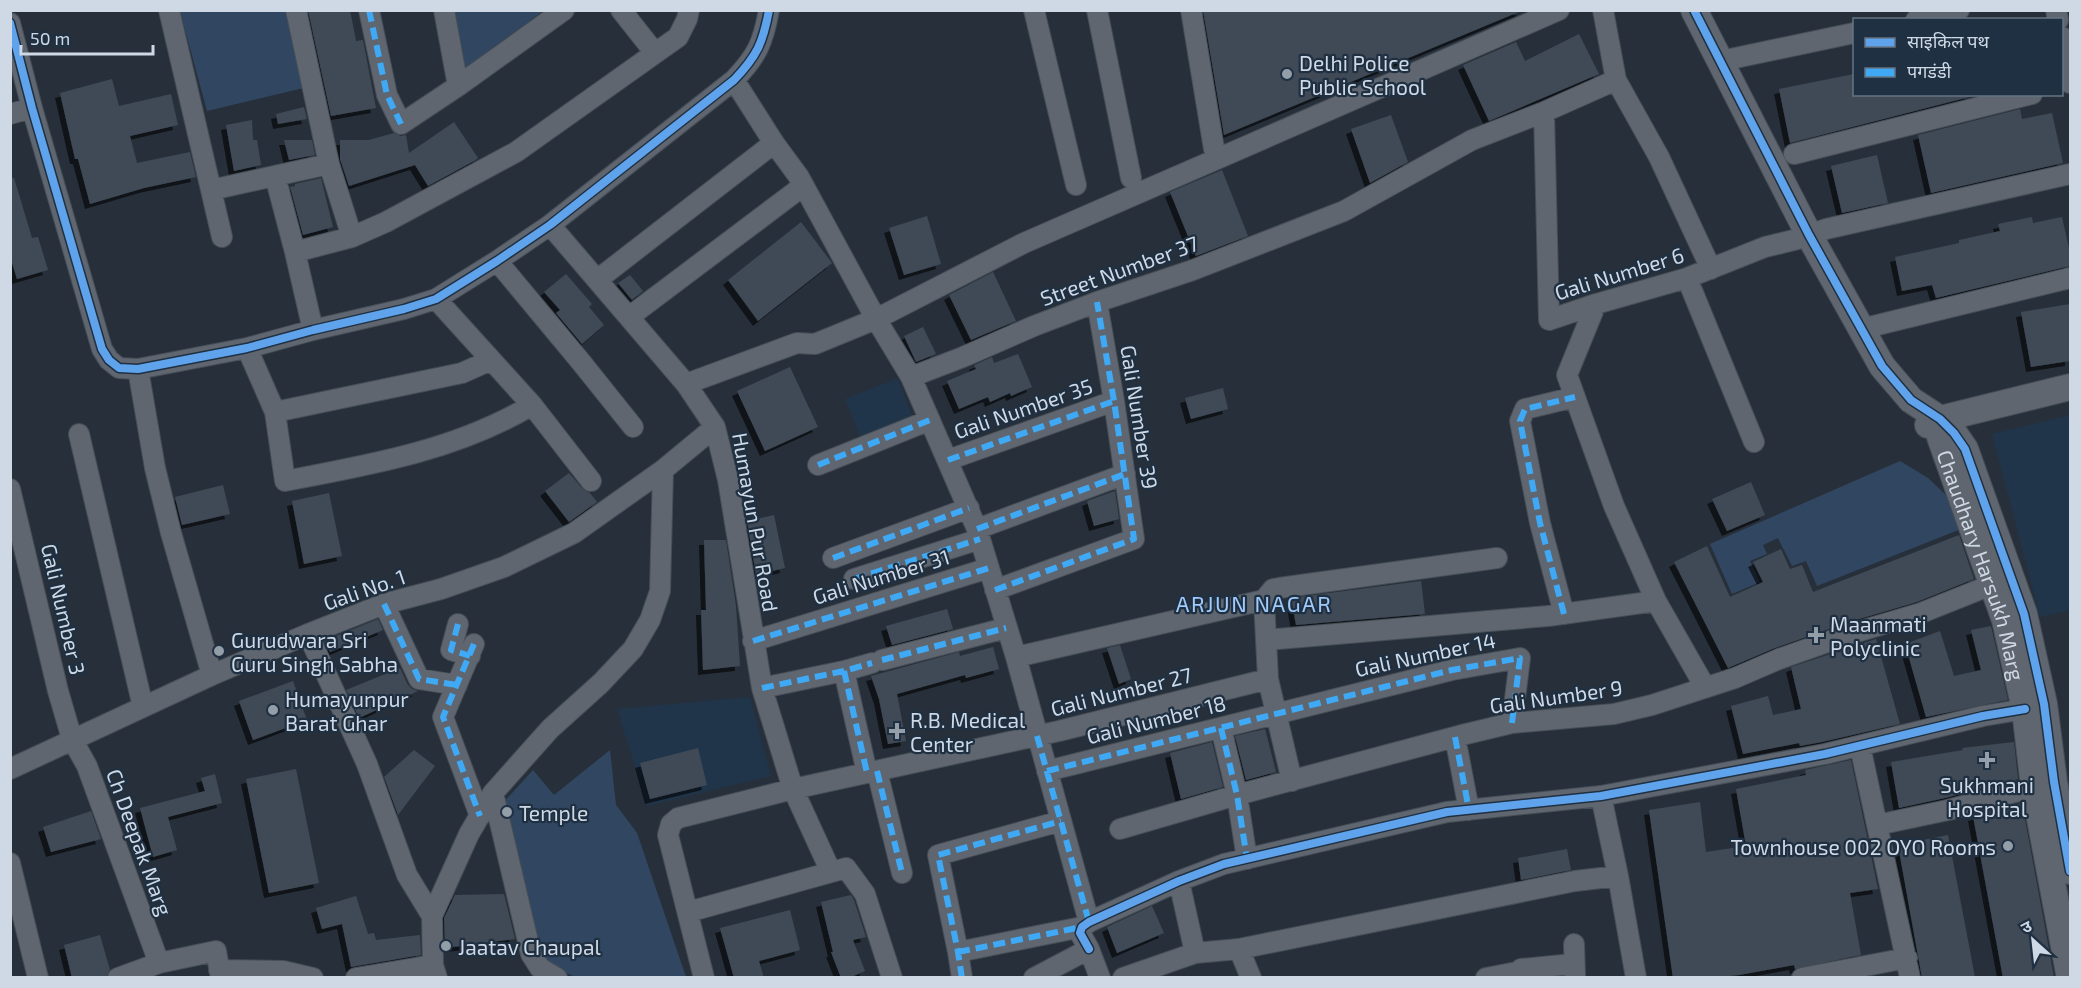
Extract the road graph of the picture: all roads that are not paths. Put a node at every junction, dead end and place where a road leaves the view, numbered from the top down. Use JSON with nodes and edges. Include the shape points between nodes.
{"nodes":[{"id":1,"x":169,"y":10,"type":"edge"},
{"id":2,"x":296,"y":10,"type":"edge"},
{"id":3,"x":369,"y":10,"type":"edge"},
{"id":4,"x":444,"y":10,"type":"edge"},
{"id":5,"x":564,"y":10,"type":"edge"},
{"id":6,"x":621,"y":10,"type":"edge"},
{"id":7,"x":689,"y":10,"type":"edge"},
{"id":8,"x":769,"y":10,"type":"edge"},
{"id":9,"x":1035,"y":10,"type":"edge"},
{"id":10,"x":1097,"y":10,"type":"edge"},
{"id":11,"x":1191,"y":10,"type":"edge"},
{"id":12,"x":1559,"y":10,"type":"edge"},
{"id":13,"x":1603,"y":10,"type":"edge"},
{"id":14,"x":1679,"y":10,"type":"edge"},
{"id":15,"x":1694,"y":10,"type":"edge"},
{"id":16,"x":1959,"y":10,"type":"edge"},
{"id":17,"x":1925,"y":18,"type":"edge"},
{"id":18,"x":10,"y":23,"type":"edge"},
{"id":19,"x":1853,"y":33,"type":"edge"},
{"id":20,"x":2063,"y":47,"type":"edge"},
{"id":21,"x":655,"y":53,"type":"junction"},
{"id":22,"x":1721,"y":61,"type":"junction"},
{"id":23,"x":734,"y":80,"type":"junction"},
{"id":24,"x":1616,"y":80,"type":"junction"},
{"id":25,"x":2070,"y":84,"type":"edge"},
{"id":26,"x":458,"y":86,"type":"junction"},
{"id":27,"x":2024,"y":96,"type":"edge"},
{"id":28,"x":32,"y":108,"type":"junction"},
{"id":29,"x":1544,"y":112,"type":"junction"},
{"id":30,"x":10,"y":114,"type":"edge"},
{"id":31,"x":774,"y":143,"type":"junction"},
{"id":32,"x":1214,"y":148,"type":"dead end"},
{"id":33,"x":1794,"y":154,"type":"dead end"},
{"id":34,"x":329,"y":164,"type":"junction"},
{"id":35,"x":2070,"y":174,"type":"edge"},
{"id":36,"x":275,"y":176,"type":"junction"},
{"id":37,"x":1131,"y":178,"type":"dead end"},
{"id":38,"x":1076,"y":185,"type":"dead end"},
{"id":39,"x":803,"y":186,"type":"junction"},
{"id":40,"x":211,"y":190,"type":"junction"},
{"id":41,"x":550,"y":225,"type":"junction"},
{"id":42,"x":222,"y":237,"type":"dead end"},
{"id":43,"x":352,"y":237,"type":"junction"},
{"id":44,"x":1803,"y":237,"type":"junction"},
{"id":45,"x":295,"y":252,"type":"junction"},
{"id":46,"x":497,"y":261,"type":"junction"},
{"id":47,"x":1711,"y":269,"type":"junction"},
{"id":48,"x":1688,"y":278,"type":"junction"},
{"id":49,"x":2070,"y":278,"type":"edge"},
{"id":50,"x":597,"y":280,"type":"junction"},
{"id":51,"x":436,"y":299,"type":"junction"},
{"id":52,"x":1097,"y":302,"type":"junction"},
{"id":53,"x":1596,"y":304,"type":"junction"},
{"id":54,"x":629,"y":316,"type":"junction"},
{"id":55,"x":876,"y":319,"type":"junction"},
{"id":56,"x":1861,"y":329,"type":"junction"},
{"id":57,"x":313,"y":330,"type":"junction"},
{"id":58,"x":247,"y":348,"type":"junction"},
{"id":59,"x":491,"y":360,"type":"junction"},
{"id":60,"x":138,"y":369,"type":"junction"},
{"id":61,"x":911,"y":377,"type":"junction"},
{"id":62,"x":686,"y":384,"type":"junction"},
{"id":63,"x":2070,"y":387,"type":"edge"},
{"id":64,"x":1575,"y":398,"type":"junction"},
{"id":65,"x":1114,"y":401,"type":"junction"},
{"id":66,"x":2070,"y":404,"type":"edge"},
{"id":67,"x":532,"y":405,"type":"junction"},
{"id":68,"x":275,"y":412,"type":"junction"},
{"id":69,"x":930,"y":420,"type":"junction"},
{"id":70,"x":633,"y":427,"type":"dead end"},
{"id":71,"x":715,"y":427,"type":"junction"},
{"id":72,"x":1940,"y":429,"type":"junction"},
{"id":73,"x":79,"y":434,"type":"dead end"},
{"id":74,"x":1754,"y":442,"type":"dead end"},
{"id":75,"x":948,"y":460,"type":"junction"},
{"id":76,"x":818,"y":465,"type":"dead end"},
{"id":77,"x":663,"y":470,"type":"junction"},
{"id":78,"x":1125,"y":474,"type":"junction"},
{"id":79,"x":591,"y":481,"type":"dead end"},
{"id":80,"x":10,"y":489,"type":"edge"},
{"id":81,"x":969,"y":508,"type":"junction"},
{"id":82,"x":978,"y":534,"type":"junction"},
{"id":83,"x":833,"y":558,"type":"dead end"},
{"id":84,"x":1497,"y":558,"type":"dead end"},
{"id":85,"x":988,"y":568,"type":"junction"},
{"id":86,"x":855,"y":579,"type":"dead end"},
{"id":87,"x":1991,"y":585,"type":"junction"},
{"id":88,"x":995,"y":590,"type":"junction"},
{"id":89,"x":1264,"y":600,"type":"junction"},
{"id":90,"x":1656,"y":601,"type":"junction"},
{"id":91,"x":384,"y":604,"type":"junction"},
{"id":92,"x":1564,"y":614,"type":"junction"},
{"id":93,"x":458,"y":624,"type":"dead end"},
{"id":94,"x":1006,"y":628,"type":"junction"},
{"id":95,"x":308,"y":634,"type":"junction"},
{"id":96,"x":1266,"y":640,"type":"junction"},
{"id":97,"x":753,"y":641,"type":"junction"},
{"id":98,"x":1016,"y":657,"type":"junction"},
{"id":99,"x":844,"y":671,"type":"junction"},
{"id":100,"x":212,"y":675,"type":"junction"},
{"id":101,"x":1268,"y":679,"type":"junction"},
{"id":102,"x":457,"y":685,"type":"junction"},
{"id":103,"x":1705,"y":687,"type":"junction"},
{"id":104,"x":762,"y":688,"type":"junction"},
{"id":105,"x":143,"y":707,"type":"junction"},
{"id":106,"x":2025,"y":709,"type":"junction"},
{"id":107,"x":1277,"y":714,"type":"junction"},
{"id":108,"x":1512,"y":723,"type":"junction"},
{"id":109,"x":1221,"y":728,"type":"junction"},
{"id":110,"x":1038,"y":736,"type":"junction"},
{"id":111,"x":1455,"y":737,"type":"junction"},
{"id":112,"x":72,"y":740,"type":"junction"},
{"id":113,"x":1860,"y":746,"type":"junction"},
{"id":114,"x":10,"y":769,"type":"edge"},
{"id":115,"x":1047,"y":771,"type":"junction"},
{"id":116,"x":872,"y":772,"type":"junction"},
{"id":117,"x":1293,"y":781,"type":"junction"},
{"id":118,"x":2034,"y":787,"type":"junction"},
{"id":119,"x":793,"y":789,"type":"junction"},
{"id":120,"x":493,"y":793,"type":"junction"},
{"id":121,"x":1237,"y":795,"type":"junction"},
{"id":122,"x":1601,"y":796,"type":"junction"},
{"id":123,"x":1469,"y":810,"type":"junction"},
{"id":124,"x":480,"y":816,"type":"junction"},
{"id":125,"x":1061,"y":821,"type":"junction"},
{"id":126,"x":1877,"y":825,"type":"junction"},
{"id":127,"x":1120,"y":829,"type":"dead end"},
{"id":128,"x":1247,"y":859,"type":"junction"},
{"id":129,"x":10,"y":863,"type":"edge"},
{"id":130,"x":2070,"y":870,"type":"edge"},
{"id":131,"x":831,"y":872,"type":"junction"},
{"id":132,"x":902,"y":873,"type":"dead end"},
{"id":133,"x":1618,"y":876,"type":"junction"},
{"id":134,"x":1179,"y":880,"type":"junction"},
{"id":135,"x":688,"y":912,"type":"junction"},
{"id":136,"x":432,"y":916,"type":"junction"},
{"id":137,"x":1086,"y":924,"type":"junction"},
{"id":138,"x":1574,"y":944,"type":"dead end"},
{"id":139,"x":1239,"y":949,"type":"junction"},
{"id":140,"x":1089,"y":950,"type":"junction"},
{"id":141,"x":958,"y":952,"type":"junction"},
{"id":142,"x":1195,"y":953,"type":"junction"},
{"id":143,"x":1907,"y":958,"type":"junction"},
{"id":144,"x":159,"y":963,"type":"junction"},
{"id":145,"x":1174,"y":969,"type":"edge"},
{"id":146,"x":435,"y":971,"type":"edge"},
{"id":147,"x":1574,"y":971,"type":"edge"},
{"id":148,"x":220,"y":974,"type":"edge"},
{"id":149,"x":1516,"y":975,"type":"edge"},
{"id":150,"x":38,"y":978,"type":"edge"},
{"id":151,"x":118,"y":978,"type":"edge"},
{"id":152,"x":313,"y":978,"type":"edge"},
{"id":153,"x":356,"y":978,"type":"edge"},
{"id":154,"x":557,"y":978,"type":"edge"},
{"id":155,"x":704,"y":978,"type":"edge"},
{"id":156,"x":892,"y":978,"type":"edge"},
{"id":157,"x":962,"y":978,"type":"edge"},
{"id":158,"x":1034,"y":978,"type":"edge"},
{"id":159,"x":1100,"y":978,"type":"edge"},
{"id":160,"x":1124,"y":978,"type":"edge"},
{"id":161,"x":1251,"y":978,"type":"edge"},
{"id":162,"x":1486,"y":978,"type":"edge"},
{"id":163,"x":1636,"y":978,"type":"edge"},
{"id":164,"x":1802,"y":978,"type":"edge"},
{"id":165,"x":1910,"y":978,"type":"edge"},
{"id":166,"x":2070,"y":978,"type":"edge"}],
"edges":[{"from":1,"to":40,"type":"street"},
{"from":2,"to":34,"type":"street"},
{"from":3,"to":26,"type":"street","via":[[387,95],[400,124]]},
{"from":4,"to":26,"type":"street"},
{"from":5,"to":26,"type":"street"},
{"from":6,"to":21,"type":"street"},
{"from":7,"to":21,"type":"street","via":[[678,37]]},
{"from":8,"to":23,"type":"street","via":[[765,34],[752,62]]},
{"from":9,"to":38,"type":"street"},
{"from":10,"to":37,"type":"street"},
{"from":11,"to":32,"type":"street"},
{"from":12,"to":55,"type":"street","via":[[1024,243]]},
{"from":13,"to":24,"type":"street"},
{"from":14,"to":44,"type":"street"},
{"from":15,"to":22,"type":"street"},
{"from":16,"to":17,"type":"street"},
{"from":18,"to":28,"type":"street"},
{"from":19,"to":22,"type":"street"},
{"from":20,"to":25,"type":"street"},
{"from":21,"to":43,"type":"street","via":[[516,152]]},
{"from":22,"to":44,"type":"street"},
{"from":23,"to":31,"type":"street"},
{"from":23,"to":41,"type":"street"},
{"from":24,"to":29,"type":"street","name":"Street Number 37"},
{"from":24,"to":47,"type":"street","via":[[1659,157]]},
{"from":27,"to":33,"type":"street"},
{"from":28,"to":30,"type":"street"},
{"from":28,"to":60,"type":"street","via":[[102,349],[119,368]]},
{"from":29,"to":52,"type":"street","name":"Street Number 37","via":[[1472,140],[1344,211],[1223,259]]},
{"from":29,"to":53,"type":"street","name":"Gali Number 6","via":[[1549,320]]},
{"from":31,"to":39,"type":"street"},
{"from":31,"to":50,"type":"street"},
{"from":34,"to":36,"type":"street"},
{"from":34,"to":43,"type":"street"},
{"from":35,"to":44,"type":"street","name":"Gali Number 6"},
{"from":36,"to":40,"type":"street"},
{"from":36,"to":45,"type":"street"},
{"from":39,"to":54,"type":"street"},
{"from":39,"to":55,"type":"street"},
{"from":40,"to":42,"type":"street"},
{"from":41,"to":46,"type":"street"},
{"from":41,"to":50,"type":"street","name":"Humayun Pur Road"},
{"from":43,"to":45,"type":"street"},
{"from":44,"to":47,"type":"street","name":"Gali Number 6","via":[[1765,247]]},
{"from":44,"to":56,"type":"street"},
{"from":44,"to":72,"type":"street","via":[[1841,322],[1871,374],[1902,409]]},
{"from":45,"to":57,"type":"street"},
{"from":46,"to":51,"type":"street"},
{"from":46,"to":70,"type":"street"},
{"from":47,"to":48,"type":"street","name":"Gali Number 6"},
{"from":48,"to":53,"type":"street","name":"Gali Number 6"},
{"from":48,"to":74,"type":"street"},
{"from":49,"to":56,"type":"street"},
{"from":50,"to":54,"type":"street","name":"Humayun Pur Road"},
{"from":51,"to":57,"type":"street"},
{"from":51,"to":59,"type":"street"},
{"from":52,"to":61,"type":"street","name":"Street Number 37"},
{"from":52,"to":65,"type":"street","name":"Gali Number 39"},
{"from":53,"to":64,"type":"street","via":[[1567,375]]},
{"from":54,"to":62,"type":"street","name":"Humayun Pur Road"},
{"from":55,"to":61,"type":"street"},
{"from":55,"to":62,"type":"street","via":[[815,344],[797,343]]},
{"from":56,"to":72,"type":"street","via":[[1882,366]]},
{"from":57,"to":58,"type":"street"},
{"from":58,"to":60,"type":"street"},
{"from":58,"to":68,"type":"street"},
{"from":59,"to":67,"type":"street"},
{"from":59,"to":68,"type":"street","via":[[462,373]]},
{"from":60,"to":100,"type":"street","via":[[155,468]]},
{"from":61,"to":69,"type":"street"},
{"from":62,"to":71,"type":"street","name":"Humayun Pur Road"},
{"from":63,"to":72,"type":"street"},
{"from":64,"to":90,"type":"street","via":[[1614,506]]},
{"from":64,"to":92,"type":"street","via":[[1524,409],[1520,421],[1540,523]]},
{"from":65,"to":75,"type":"street","name":"Gali Number 35"},
{"from":65,"to":78,"type":"street","name":"Gali Number 39"},
{"from":66,"to":72,"type":"street"},
{"from":67,"to":68,"type":"street","via":[[503,423],[448,445],[285,481]]},
{"from":67,"to":79,"type":"street"},
{"from":69,"to":75,"type":"street"},
{"from":69,"to":76,"type":"street"},
{"from":71,"to":77,"type":"street","name":"Gali No. 1"},
{"from":71,"to":97,"type":"street","name":"Humayun Pur Road","via":[[728,480]]},
{"from":72,"to":87,"type":"street","name":"Chaudhary Harsukh Marg"},
{"from":72,"to":130,"type":"street","name":"Chaudhary Harsukh Marg","via":[[1965,449],[2024,614],[2044,704]]},
{"from":73,"to":105,"type":"street"},
{"from":75,"to":81,"type":"street"},
{"from":77,"to":91,"type":"street","name":"Gali No. 1","via":[[574,533],[504,567]]},
{"from":77,"to":120,"type":"street","via":[[660,591],[650,620],[633,649],[550,729]]},
{"from":78,"to":82,"type":"street"},
{"from":78,"to":88,"type":"street","name":"Gali Number 39","via":[[1134,539]]},
{"from":80,"to":112,"type":"street","name":"Gali Number 3"},
{"from":81,"to":82,"type":"street"},
{"from":81,"to":83,"type":"street"},
{"from":82,"to":85,"type":"street"},
{"from":82,"to":86,"type":"street"},
{"from":84,"to":89,"type":"street","via":[[1279,588]]},
{"from":85,"to":88,"type":"street"},
{"from":85,"to":97,"type":"street","name":"Gali Number 31"},
{"from":87,"to":103,"type":"street","name":"Gali Number 9","via":[[1922,613]]},
{"from":87,"to":106,"type":"street","name":"Chaudhary Harsukh Marg","via":[[2005,620]]},
{"from":88,"to":94,"type":"street"},
{"from":89,"to":96,"type":"street"},
{"from":89,"to":98,"type":"street"},
{"from":90,"to":92,"type":"street"},
{"from":90,"to":103,"type":"street"},
{"from":91,"to":95,"type":"street","name":"Gali No. 1"},
{"from":91,"to":102,"type":"street","via":[[419,679]]},
{"from":92,"to":96,"type":"street"},
{"from":93,"to":102,"type":"street","via":[[451,650],[472,650]]},
{"from":94,"to":98,"type":"street"},
{"from":94,"to":99,"type":"street"},
{"from":95,"to":100,"type":"street","name":"Gali No. 1"},
{"from":95,"to":136,"type":"street","via":[[367,764],[406,875]]},
{"from":96,"to":101,"type":"street"},
{"from":97,"to":104,"type":"street","name":"Humayun Pur Road"},
{"from":98,"to":110,"type":"street"},
{"from":99,"to":104,"type":"street"},
{"from":99,"to":116,"type":"street"},
{"from":100,"to":105,"type":"street","name":"Gali No. 1"},
{"from":101,"to":107,"type":"street"},
{"from":101,"to":110,"type":"street","name":"Gali Number 27"},
{"from":102,"to":124,"type":"street","via":[[443,717]]},
{"from":103,"to":108,"type":"street","name":"Gali Number 9","via":[[1614,714]]},
{"from":104,"to":119,"type":"street","name":"Humayun Pur Road"},
{"from":105,"to":112,"type":"street","name":"Gali No. 1"},
{"from":106,"to":113,"type":"street"},
{"from":106,"to":118,"type":"street","name":"Chaudhary Harsukh Marg"},
{"from":107,"to":108,"type":"street","name":"Gali Number 14","via":[[1452,670],[1520,658]]},
{"from":107,"to":109,"type":"street","name":"Gali Number 18"},
{"from":107,"to":117,"type":"street"},
{"from":108,"to":111,"type":"street","name":"Gali Number 9"},
{"from":109,"to":115,"type":"street","name":"Gali Number 18"},
{"from":109,"to":121,"type":"street"},
{"from":110,"to":115,"type":"street"},
{"from":110,"to":116,"type":"street","name":"Gali Number 27"},
{"from":111,"to":117,"type":"street","name":"Gali Number 9"},
{"from":111,"to":123,"type":"street"},
{"from":112,"to":114,"type":"street","name":"Gali No. 1"},
{"from":112,"to":144,"type":"street","name":"Ch Deepak Marg","via":[[87,766]]},
{"from":113,"to":122,"type":"street"},
{"from":113,"to":126,"type":"street"},
{"from":115,"to":125,"type":"street"},
{"from":116,"to":119,"type":"street","name":"Gali Number 27"},
{"from":116,"to":132,"type":"street"},
{"from":117,"to":121,"type":"street","name":"Gali Number 9"},
{"from":118,"to":126,"type":"street"},
{"from":118,"to":166,"type":"street","name":"Chaudhary Harsukh Marg"},
{"from":119,"to":131,"type":"street","name":"Humayun Pur Road"},
{"from":119,"to":135,"type":"street","name":"Gali Number 27","via":[[678,818],[671,824],[669,835]]},
{"from":120,"to":124,"type":"street"},
{"from":120,"to":154,"type":"street","via":[[531,954],[540,968]]},
{"from":121,"to":127,"type":"street","name":"Gali Number 9"},
{"from":121,"to":128,"type":"street"},
{"from":122,"to":123,"type":"street"},
{"from":122,"to":133,"type":"street"},
{"from":123,"to":128,"type":"street"},
{"from":124,"to":136,"type":"street"},
{"from":125,"to":137,"type":"street"},
{"from":125,"to":141,"type":"street","via":[[938,855]]},
{"from":126,"to":143,"type":"street"},
{"from":128,"to":134,"type":"street"},
{"from":129,"to":150,"type":"street"},
{"from":131,"to":135,"type":"street"},
{"from":131,"to":156,"type":"street","via":[[846,868],[865,894]]},
{"from":133,"to":139,"type":"street","via":[[1575,881]]},
{"from":133,"to":163,"type":"street"},
{"from":134,"to":137,"type":"street"},
{"from":134,"to":142,"type":"street"},
{"from":135,"to":155,"type":"street"},
{"from":136,"to":146,"type":"street"},
{"from":137,"to":140,"type":"street","via":[[1080,933]]},
{"from":137,"to":141,"type":"street"},
{"from":138,"to":147,"type":"street"},
{"from":139,"to":142,"type":"street"},
{"from":139,"to":161,"type":"street"},
{"from":140,"to":158,"type":"street"},
{"from":140,"to":159,"type":"street"},
{"from":141,"to":157,"type":"street"},
{"from":142,"to":145,"type":"street"},
{"from":143,"to":164,"type":"street"},
{"from":143,"to":165,"type":"street"},
{"from":144,"to":148,"type":"street","via":[[216,951]]},
{"from":144,"to":151,"type":"street"},
{"from":145,"to":160,"type":"street"},
{"from":146,"to":153,"type":"street"},
{"from":147,"to":149,"type":"street","via":[[1521,969]]},
{"from":148,"to":152,"type":"street","via":[[283,971]]},
{"from":149,"to":162,"type":"street"}]}
